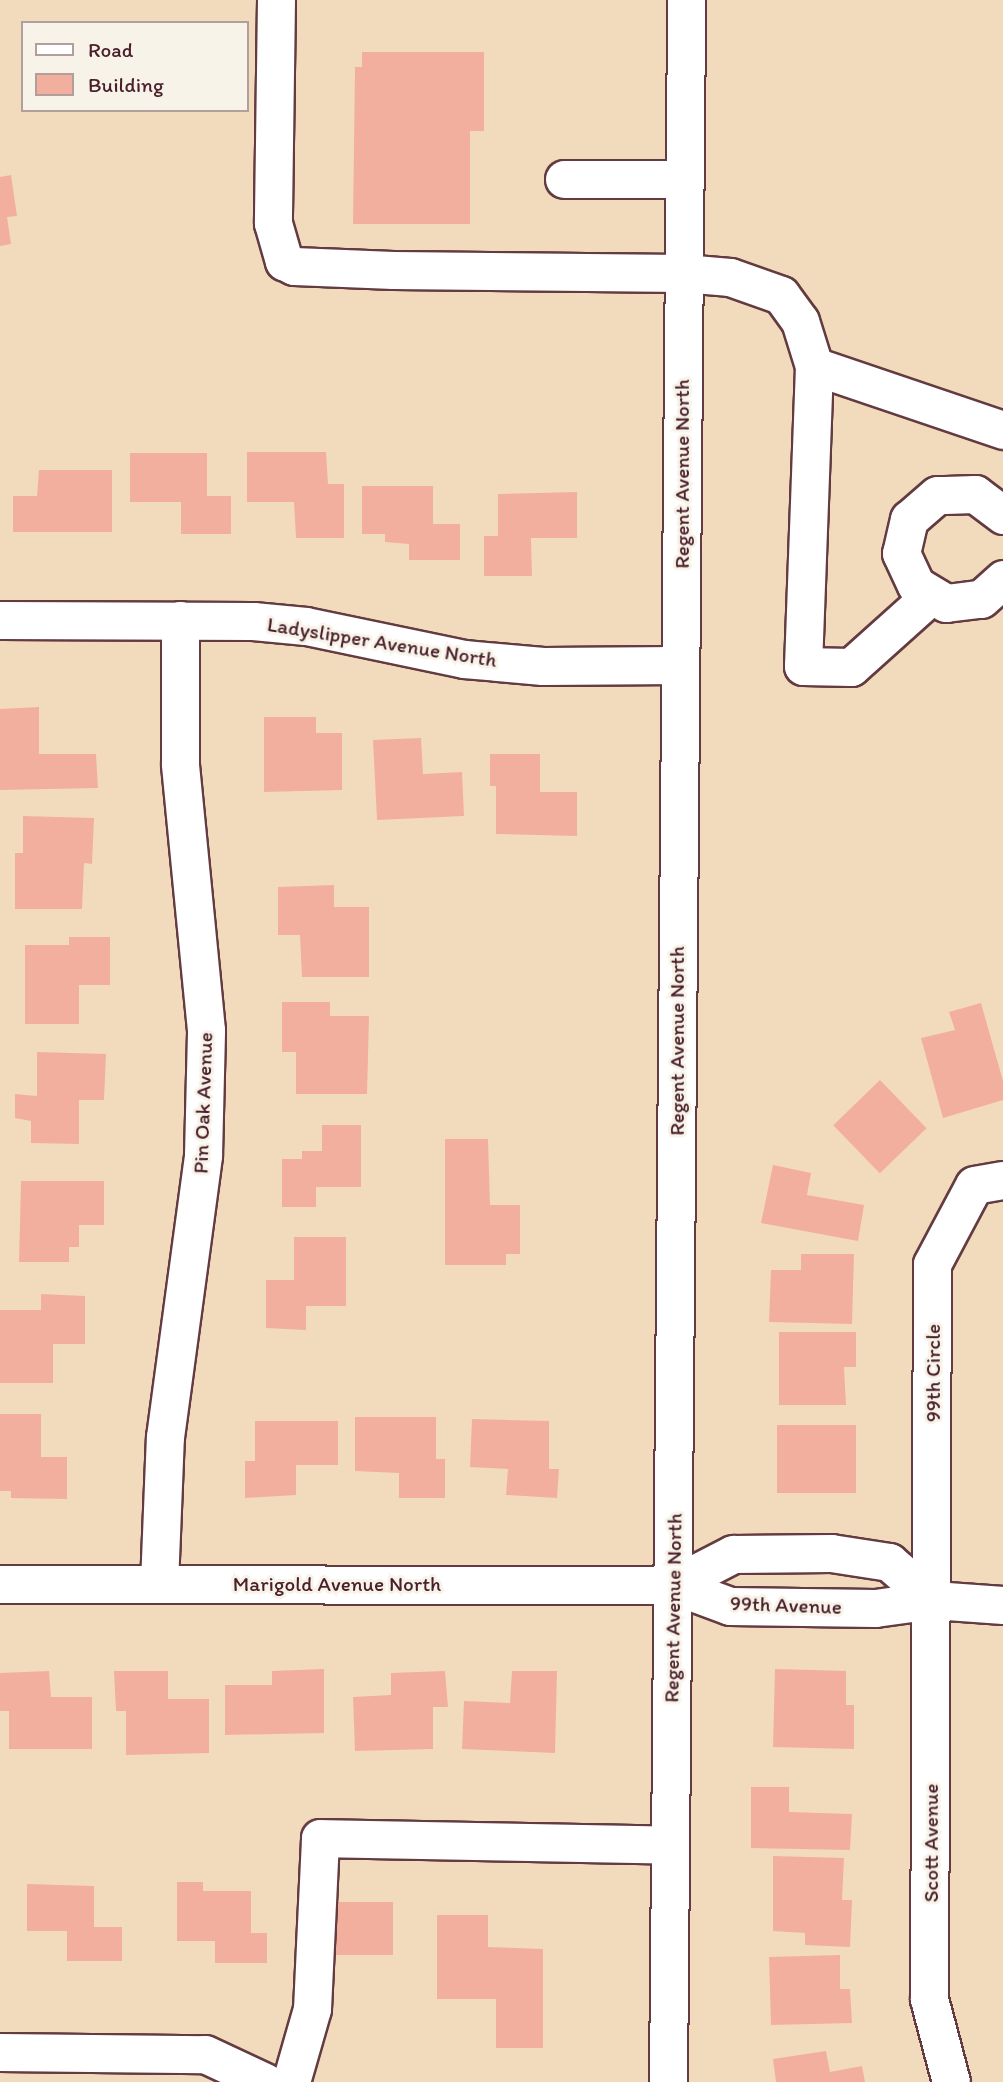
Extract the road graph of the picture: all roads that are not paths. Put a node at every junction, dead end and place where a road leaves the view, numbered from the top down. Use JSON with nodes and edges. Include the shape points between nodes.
{"nodes":[{"id":1,"x":276,"y":0,"type":"edge"},
{"id":2,"x":686,"y":0,"type":"edge"},
{"id":3,"x":564,"y":179,"type":"dead end"},
{"id":4,"x":684,"y":179,"type":"junction"},
{"id":5,"x":683,"y":273,"type":"junction"},
{"id":6,"x":814,"y":366,"type":"junction"},
{"id":7,"x":1003,"y":430,"type":"edge"},
{"id":8,"x":1003,"y":515,"type":"edge"},
{"id":9,"x":1003,"y":579,"type":"edge"},
{"id":10,"x":930,"y":596,"type":"junction"},
{"id":11,"x":0,"y":620,"type":"edge"},
{"id":12,"x":180,"y":620,"type":"junction"},
{"id":13,"x":680,"y":665,"type":"junction"},
{"id":14,"x":1003,"y":1180,"type":"edge"},
{"id":15,"x":0,"y":1584,"type":"edge"},
{"id":16,"x":159,"y":1584,"type":"junction"},
{"id":17,"x":673,"y":1586,"type":"junction"},
{"id":18,"x":933,"y":1600,"type":"junction"},
{"id":19,"x":1003,"y":1605,"type":"edge"},
{"id":20,"x":670,"y":1845,"type":"junction"},
{"id":21,"x":0,"y":2052,"type":"edge"},
{"id":22,"x":265,"y":2082,"type":"edge"},
{"id":23,"x":291,"y":2082,"type":"edge"},
{"id":24,"x":668,"y":2082,"type":"edge"},
{"id":25,"x":951,"y":2082,"type":"edge"}],
"edges":[{"from":1,"to":5,"type":"street","via":[[273,223],[284,261],[294,266],[393,271]]},
{"from":2,"to":4,"type":"street","name":"Regent Avenue North"},
{"from":3,"to":4,"type":"street"},
{"from":4,"to":5,"type":"street","name":"Regent Avenue North"},
{"from":5,"to":6,"type":"street","via":[[739,279],[781,295],[800,321]]},
{"from":5,"to":13,"type":"street","name":"Regent Avenue North"},
{"from":6,"to":7,"type":"street"},
{"from":6,"to":10,"type":"street","via":[[803,666],[851,667]]},
{"from":8,"to":10,"type":"street","via":[[975,494],[937,495],[920,505],[909,519],[901,553],[911,578]]},
{"from":9,"to":10,"type":"street","via":[[981,598],[964,603]]},
{"from":11,"to":12,"type":"street","name":"Ladyslipper Avenue North"},
{"from":12,"to":13,"type":"street","name":"Ladyslipper Avenue North","via":[[306,626],[477,660],[543,666]]},
{"from":12,"to":16,"type":"street","name":"Pin Oak Avenue","via":[[180,763],[206,1031],[203,1155],[165,1437]]},
{"from":13,"to":17,"type":"street","name":"Regent Avenue North"},
{"from":14,"to":18,"type":"street","name":"99th Circle","via":[[974,1185],[932,1264]]},
{"from":15,"to":16,"type":"street","name":"Marigold Avenue North"},
{"from":16,"to":17,"type":"street","name":"Marigold Avenue North"},
{"from":17,"to":18,"type":"street","name":"99th Avenue","via":[[730,1606],[875,1608]]},
{"from":17,"to":18,"type":"street","name":"99th Avenue","via":[[733,1554],[831,1553],[889,1562]]},
{"from":17,"to":20,"type":"street","name":"Regent Avenue North"},
{"from":18,"to":19,"type":"street","name":"99th Avenue"},
{"from":18,"to":25,"type":"street","name":"Scott Avenue","via":[[929,1999]]},
{"from":20,"to":23,"type":"street","via":[[320,1838],[312,2009]]},
{"from":20,"to":24,"type":"street","name":"Regent Avenue North"},
{"from":21,"to":22,"type":"street","via":[[205,2054]]}]}
